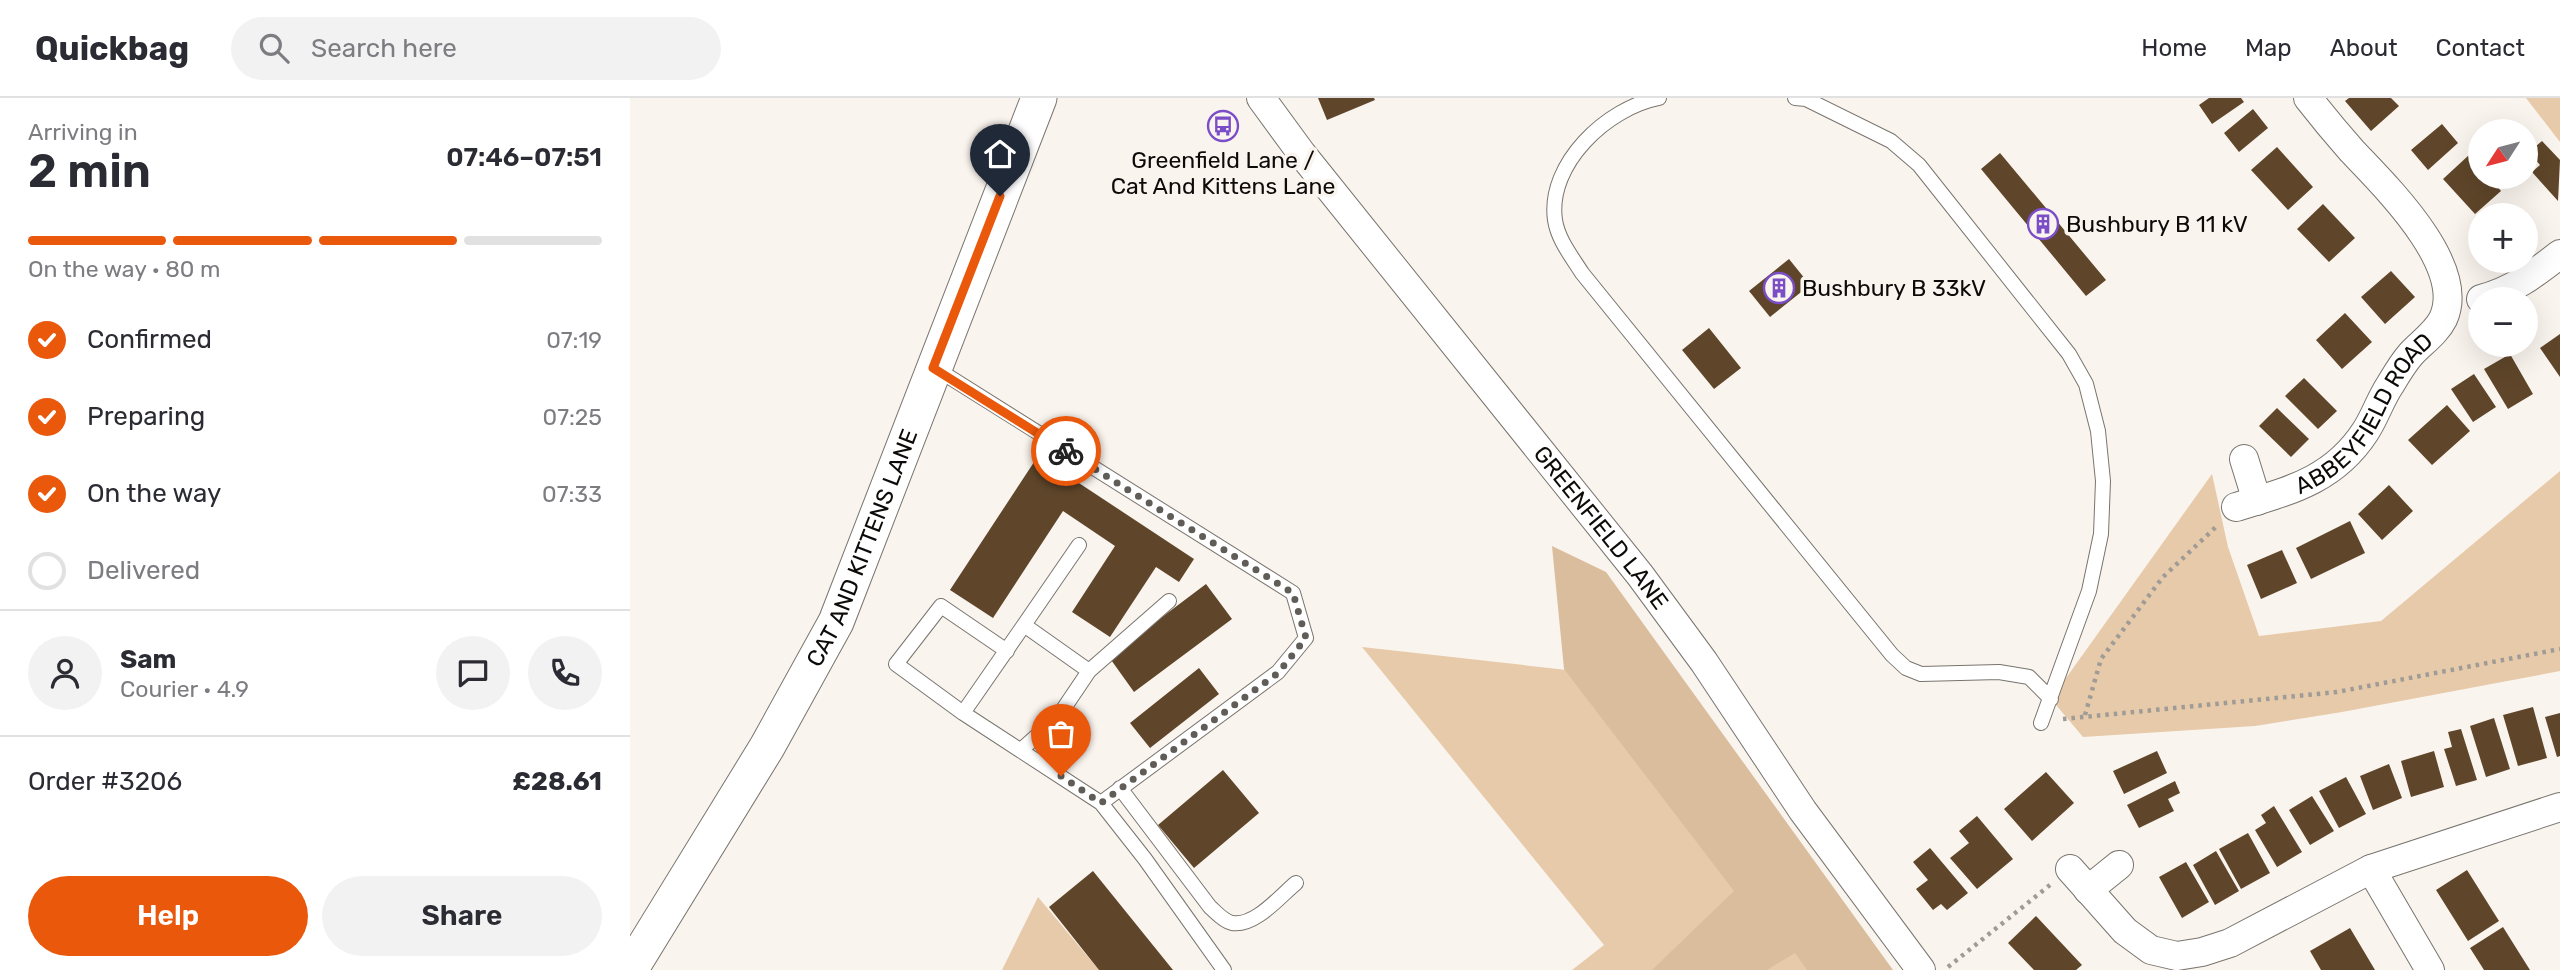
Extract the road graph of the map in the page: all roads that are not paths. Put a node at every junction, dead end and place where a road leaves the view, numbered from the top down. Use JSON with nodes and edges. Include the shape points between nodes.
{"nodes":[{"id":1,"x":1039,"y":98,"type":"edge"},
{"id":2,"x":1261,"y":98,"type":"edge"},
{"id":3,"x":1659,"y":98,"type":"edge"},
{"id":4,"x":1795,"y":98,"type":"edge"},
{"id":5,"x":2308,"y":98,"type":"edge"},
{"id":6,"x":2560,"y":254,"type":"edge"},
{"id":7,"x":2515,"y":287,"type":"edge"},
{"id":8,"x":2449,"y":301,"type":"junction"},
{"id":9,"x":2468,"y":303,"type":"edge"},
{"id":10,"x":933,"y":368,"type":"junction"},
{"id":11,"x":2244,"y":459,"type":"dead end"},
{"id":12,"x":1079,"y":545,"type":"dead end"},
{"id":13,"x":1169,"y":601,"type":"dead end"},
{"id":14,"x":1024,"y":625,"type":"junction"},
{"id":15,"x":1007,"y":651,"type":"junction"},
{"id":16,"x":1089,"y":671,"type":"junction"},
{"id":17,"x":2051,"y":699,"type":"junction"},
{"id":18,"x":963,"y":713,"type":"junction"},
{"id":19,"x":2041,"y":723,"type":"dead end"},
{"id":20,"x":1021,"y":750,"type":"junction"},
{"id":21,"x":1120,"y":788,"type":"junction"},
{"id":22,"x":1101,"y":803,"type":"junction"},
{"id":23,"x":2560,"y":807,"type":"edge"},
{"id":24,"x":2119,"y":865,"type":"dead end"},
{"id":25,"x":2371,"y":869,"type":"junction"},
{"id":26,"x":1296,"y":883,"type":"dead end"},
{"id":27,"x":630,"y":970,"type":"edge"},
{"id":28,"x":1224,"y":970,"type":"edge"},
{"id":29,"x":1921,"y":970,"type":"edge"},
{"id":30,"x":2430,"y":970,"type":"edge"}],
"edges":[{"from":1,"to":10,"type":"street","name":"CAT AND KITTENS LANE"},
{"from":2,"to":29,"type":"street","name":"GREENFIELD LANE","via":[[1640,575],[1803,811]]},
{"from":3,"to":17,"type":"lane","via":[[1620,112],[1595,132],[1572,157],[1561,178],[1555,222],[1576,263],[1892,656],[1921,674],[1999,672],[2029,677]]},
{"from":4,"to":17,"type":"lane","via":[[1806,99],[1891,141],[1919,165],[2069,354],[2086,384],[2098,431],[2103,481],[2101,534],[2090,591]]},
{"from":5,"to":8,"type":"street","via":[[2406,209],[2435,254]]},
{"from":6,"to":7,"type":"street"},
{"from":8,"to":9,"type":"street"},
{"from":8,"to":11,"type":"street","name":"ABBEYFIELD ROAD","via":[[2442,321],[2409,356],[2366,431],[2331,468],[2297,489],[2247,504]]},
{"from":10,"to":21,"type":"lane","via":[[1293,593],[1306,638],[1278,673]]},
{"from":10,"to":27,"type":"street","name":"CAT AND KITTENS LANE","via":[[836,622],[767,747]]},
{"from":12,"to":14,"type":"lane"},
{"from":13,"to":16,"type":"lane"},
{"from":14,"to":15,"type":"lane"},
{"from":14,"to":16,"type":"lane"},
{"from":15,"to":18,"type":"lane"},
{"from":15,"to":18,"type":"lane","via":[[941,606],[896,664]]},
{"from":16,"to":20,"type":"lane","via":[[1058,717]]},
{"from":17,"to":19,"type":"lane"},
{"from":18,"to":20,"type":"lane"},
{"from":20,"to":22,"type":"lane"},
{"from":21,"to":22,"type":"lane"},
{"from":21,"to":26,"type":"lane","via":[[1224,920],[1246,921]]},
{"from":22,"to":28,"type":"lane"},
{"from":23,"to":25,"type":"street"},
{"from":24,"to":25,"type":"street","via":[[2079,880],[2125,931],[2151,950],[2177,956],[2230,943]]},
{"from":25,"to":30,"type":"street"}]}
